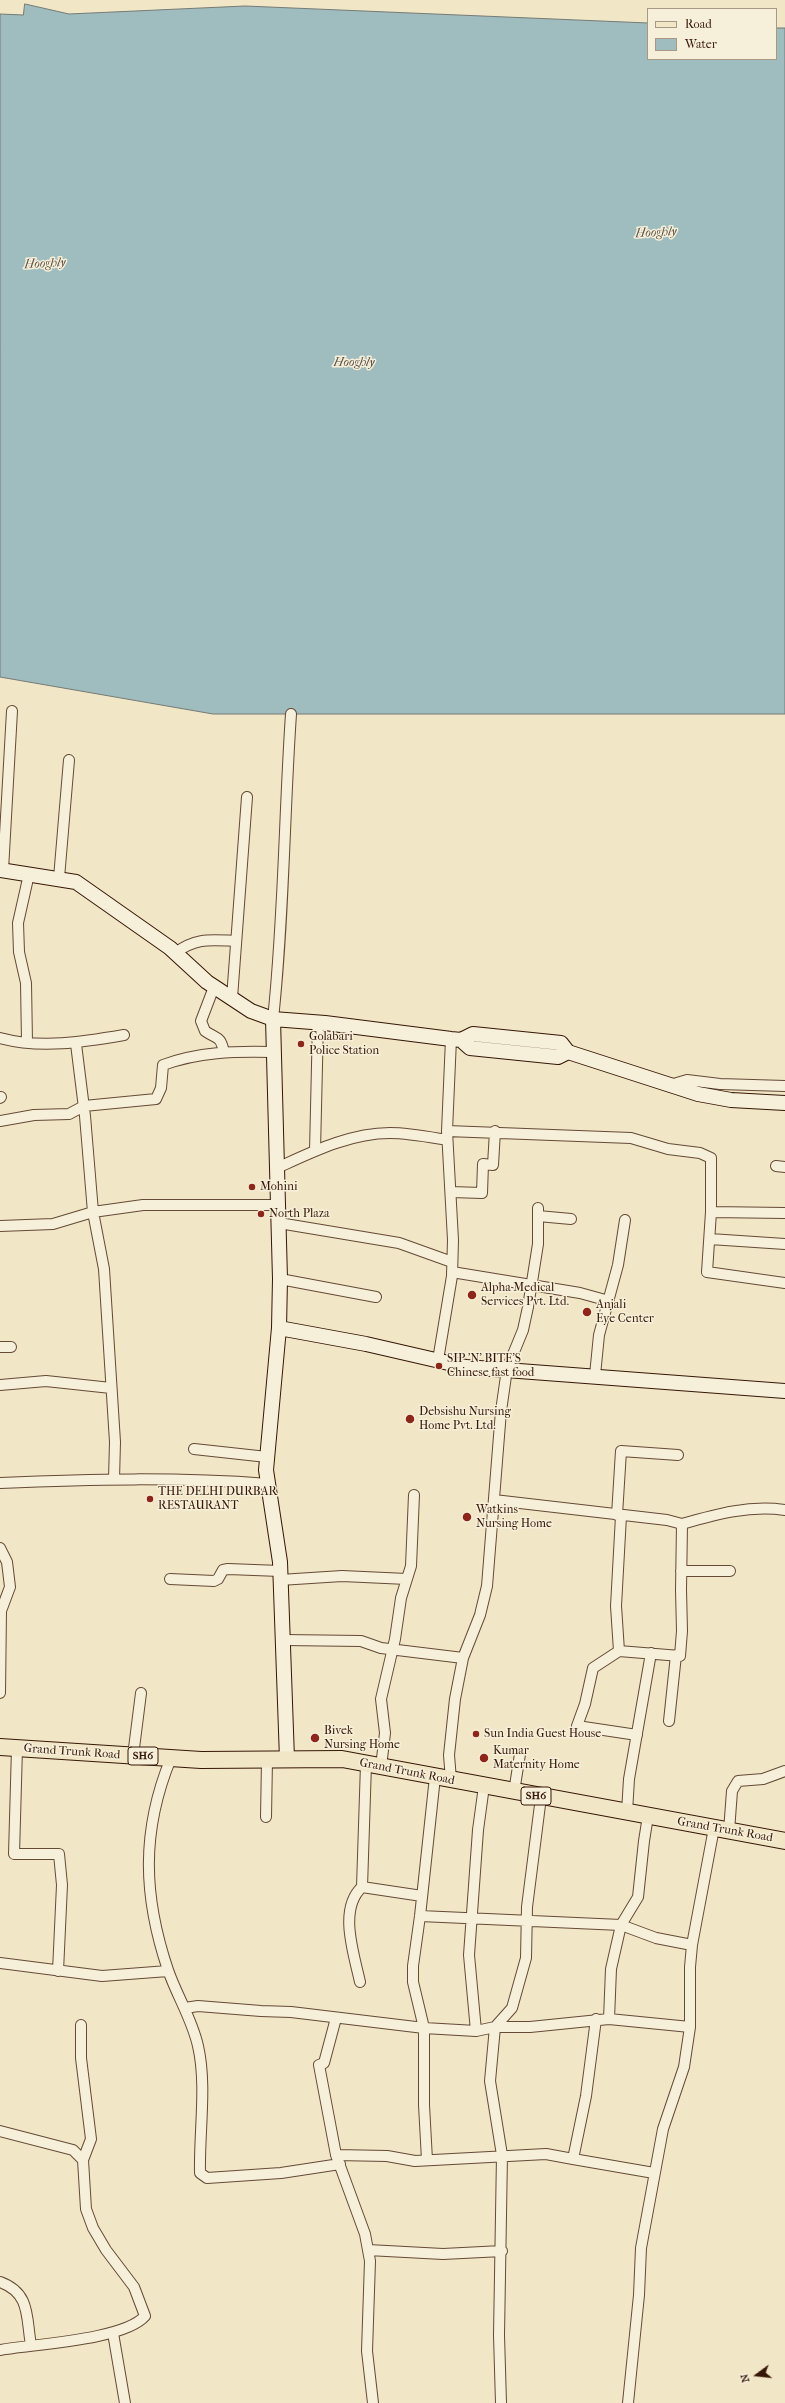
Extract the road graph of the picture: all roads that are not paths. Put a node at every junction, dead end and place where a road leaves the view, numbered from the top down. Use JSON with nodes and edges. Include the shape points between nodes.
{"nodes":[{"id":1,"x":12,"y":711,"type":"dead end"},
{"id":2,"x":291,"y":714,"type":"dead end"},
{"id":3,"x":69,"y":760,"type":"dead end"},
{"id":4,"x":247,"y":797,"type":"dead end"},
{"id":5,"x":1,"y":870,"type":"edge"},
{"id":6,"x":29,"y":874,"type":"junction"},
{"id":7,"x":59,"y":878,"type":"junction"},
{"id":8,"x":236,"y":941,"type":"junction"},
{"id":9,"x":176,"y":953,"type":"junction"},
{"id":10,"x":214,"y":987,"type":"junction"},
{"id":11,"x":232,"y":998,"type":"junction"},
{"id":12,"x":273,"y":1019,"type":"junction"},
{"id":13,"x":318,"y":1022,"type":"junction"},
{"id":14,"x":124,"y":1035,"type":"dead end"},
{"id":15,"x":0,"y":1038,"type":"edge"},
{"id":16,"x":456,"y":1039,"type":"junction"},
{"id":17,"x":27,"y":1042,"type":"junction"},
{"id":18,"x":76,"y":1044,"type":"junction"},
{"id":19,"x":224,"y":1052,"type":"junction"},
{"id":20,"x":272,"y":1052,"type":"junction"},
{"id":21,"x":668,"y":1085,"type":"junction"},
{"id":22,"x":785,"y":1086,"type":"edge"},
{"id":23,"x":785,"y":1103,"type":"edge"},
{"id":24,"x":84,"y":1106,"type":"junction"},
{"id":25,"x":0,"y":1121,"type":"edge"},
{"id":26,"x":496,"y":1131,"type":"junction"},
{"id":27,"x":447,"y":1135,"type":"junction"},
{"id":28,"x":315,"y":1151,"type":"junction"},
{"id":29,"x":277,"y":1168,"type":"junction"},
{"id":30,"x":451,"y":1192,"type":"junction"},
{"id":31,"x":278,"y":1204,"type":"junction"},
{"id":32,"x":93,"y":1212,"type":"junction"},
{"id":33,"x":711,"y":1212,"type":"junction"},
{"id":34,"x":785,"y":1213,"type":"edge"},
{"id":35,"x":571,"y":1219,"type":"dead end"},
{"id":36,"x":625,"y":1220,"type":"dead end"},
{"id":37,"x":279,"y":1223,"type":"junction"},
{"id":38,"x":0,"y":1226,"type":"edge"},
{"id":39,"x":710,"y":1239,"type":"junction"},
{"id":40,"x":785,"y":1244,"type":"edge"},
{"id":41,"x":452,"y":1267,"type":"junction"},
{"id":42,"x":280,"y":1279,"type":"junction"},
{"id":43,"x":785,"y":1282,"type":"edge"},
{"id":44,"x":531,"y":1286,"type":"junction"},
{"id":45,"x":376,"y":1297,"type":"dead end"},
{"id":46,"x":609,"y":1301,"type":"junction"},
{"id":47,"x":279,"y":1328,"type":"junction"},
{"id":48,"x":0,"y":1346,"type":"edge"},
{"id":49,"x":11,"y":1347,"type":"dead end"},
{"id":50,"x":438,"y":1360,"type":"junction"},
{"id":51,"x":507,"y":1369,"type":"junction"},
{"id":52,"x":595,"y":1375,"type":"junction"},
{"id":53,"x":0,"y":1384,"type":"edge"},
{"id":54,"x":111,"y":1388,"type":"junction"},
{"id":55,"x":785,"y":1391,"type":"edge"},
{"id":56,"x":194,"y":1449,"type":"dead end"},
{"id":57,"x":678,"y":1455,"type":"dead end"},
{"id":58,"x":267,"y":1457,"type":"junction"},
{"id":59,"x":114,"y":1479,"type":"junction"},
{"id":60,"x":0,"y":1483,"type":"edge"},
{"id":61,"x":268,"y":1484,"type":"junction"},
{"id":62,"x":414,"y":1495,"type":"dead end"},
{"id":63,"x":494,"y":1500,"type":"junction"},
{"id":64,"x":785,"y":1510,"type":"edge"},
{"id":65,"x":619,"y":1516,"type":"junction"},
{"id":66,"x":682,"y":1524,"type":"junction"},
{"id":67,"x":0,"y":1548,"type":"edge"},
{"id":68,"x":681,"y":1571,"type":"junction"},
{"id":69,"x":730,"y":1571,"type":"dead end"},
{"id":70,"x":280,"y":1575,"type":"junction"},
{"id":71,"x":170,"y":1579,"type":"dead end"},
{"id":72,"x":407,"y":1579,"type":"junction"},
{"id":73,"x":283,"y":1640,"type":"junction"},
{"id":74,"x":393,"y":1650,"type":"junction"},
{"id":75,"x":619,"y":1651,"type":"junction"},
{"id":76,"x":651,"y":1653,"type":"junction"},
{"id":77,"x":676,"y":1655,"type":"junction"},
{"id":78,"x":463,"y":1658,"type":"junction"},
{"id":79,"x":0,"y":1693,"type":"edge"},
{"id":80,"x":141,"y":1694,"type":"dead end"},
{"id":81,"x":669,"y":1721,"type":"dead end"},
{"id":82,"x":637,"y":1735,"type":"junction"},
{"id":83,"x":5,"y":1746,"type":"edge"},
{"id":84,"x":520,"y":1754,"type":"dead end"},
{"id":85,"x":133,"y":1756,"type":"junction"},
{"id":86,"x":171,"y":1758,"type":"junction"},
{"id":87,"x":267,"y":1760,"type":"junction"},
{"id":88,"x":287,"y":1760,"type":"junction"},
{"id":89,"x":373,"y":1765,"type":"junction"},
{"id":90,"x":785,"y":1771,"type":"edge"},
{"id":91,"x":435,"y":1777,"type":"junction"},
{"id":92,"x":451,"y":1780,"type":"junction"},
{"id":93,"x":484,"y":1786,"type":"junction"},
{"id":94,"x":514,"y":1792,"type":"junction"},
{"id":95,"x":541,"y":1797,"type":"junction"},
{"id":96,"x":627,"y":1812,"type":"junction"},
{"id":97,"x":648,"y":1816,"type":"junction"},
{"id":98,"x":266,"y":1817,"type":"dead end"},
{"id":99,"x":721,"y":1830,"type":"junction"},
{"id":100,"x":785,"y":1841,"type":"edge"},
{"id":101,"x":362,"y":1887,"type":"junction"},
{"id":102,"x":422,"y":1896,"type":"junction"},
{"id":103,"x":420,"y":1916,"type":"junction"},
{"id":104,"x":472,"y":1920,"type":"junction"},
{"id":105,"x":527,"y":1920,"type":"junction"},
{"id":106,"x":621,"y":1925,"type":"junction"},
{"id":107,"x":692,"y":1945,"type":"junction"},
{"id":108,"x":0,"y":1963,"type":"edge"},
{"id":109,"x":58,"y":1971,"type":"junction"},
{"id":110,"x":168,"y":1971,"type":"junction"},
{"id":111,"x":360,"y":1982,"type":"dead end"},
{"id":112,"x":184,"y":2008,"type":"junction"},
{"id":113,"x":336,"y":2018,"type":"junction"},
{"id":114,"x":596,"y":2019,"type":"junction"},
{"id":115,"x":608,"y":2019,"type":"junction"},
{"id":116,"x":81,"y":2025,"type":"dead end"},
{"id":117,"x":690,"y":2026,"type":"junction"},
{"id":118,"x":495,"y":2027,"type":"junction"},
{"id":119,"x":424,"y":2028,"type":"junction"},
{"id":120,"x":476,"y":2031,"type":"junction"},
{"id":121,"x":0,"y":2131,"type":"edge"},
{"id":122,"x":502,"y":2155,"type":"junction"},
{"id":123,"x":573,"y":2159,"type":"junction"},
{"id":124,"x":83,"y":2160,"type":"junction"},
{"id":125,"x":338,"y":2160,"type":"junction"},
{"id":126,"x":427,"y":2160,"type":"junction"},
{"id":127,"x":654,"y":2173,"type":"junction"},
{"id":128,"x":368,"y":2250,"type":"junction"},
{"id":129,"x":502,"y":2251,"type":"junction"},
{"id":130,"x":0,"y":2282,"type":"edge"},
{"id":131,"x":113,"y":2333,"type":"junction"},
{"id":132,"x":31,"y":2345,"type":"junction"},
{"id":133,"x":0,"y":2350,"type":"edge"},
{"id":134,"x":125,"y":2403,"type":"edge"},
{"id":135,"x":373,"y":2403,"type":"edge"},
{"id":136,"x":501,"y":2403,"type":"edge"},
{"id":137,"x":628,"y":2403,"type":"edge"}],
"edges":[{"from":1,"to":5,"type":"street"},
{"from":2,"to":12,"type":"street","via":[[280,951]]},
{"from":3,"to":7,"type":"street"},
{"from":4,"to":8,"type":"street"},
{"from":5,"to":6,"type":"street"},
{"from":6,"to":7,"type":"street"},
{"from":6,"to":17,"type":"street","via":[[18,923],[19,952],[26,983]]},
{"from":7,"to":9,"type":"street","via":[[76,882]]},
{"from":8,"to":9,"type":"street","via":[[203,939],[185,946]]},
{"from":8,"to":11,"type":"street"},
{"from":9,"to":10,"type":"street"},
{"from":10,"to":11,"type":"street"},
{"from":10,"to":19,"type":"street","via":[[201,1021],[205,1031],[217,1036],[221,1041]]},
{"from":11,"to":12,"type":"street","via":[[251,1011]]},
{"from":12,"to":13,"type":"street"},
{"from":12,"to":20,"type":"street"},
{"from":13,"to":16,"type":"street"},
{"from":13,"to":28,"type":"street"},
{"from":14,"to":18,"type":"street"},
{"from":15,"to":17,"type":"street"},
{"from":16,"to":21,"type":"street","via":[[470,1048],[558,1057],[568,1052]]},
{"from":16,"to":27,"type":"street"},
{"from":17,"to":18,"type":"street"},
{"from":18,"to":24,"type":"street"},
{"from":19,"to":20,"type":"street"},
{"from":19,"to":24,"type":"street","via":[[176,1060],[163,1065],[161,1088],[156,1099]]},
{"from":20,"to":29,"type":"street"},
{"from":21,"to":22,"type":"street","via":[[687,1080]]},
{"from":21,"to":23,"type":"street","via":[[698,1094],[742,1101]]},
{"from":24,"to":25,"type":"street","via":[[68,1114],[34,1115]]},
{"from":24,"to":32,"type":"street"},
{"from":26,"to":27,"type":"street"},
{"from":26,"to":30,"type":"street","via":[[493,1165],[483,1164],[482,1193]]},
{"from":26,"to":33,"type":"street","via":[[631,1138],[668,1149],[700,1153],[712,1158]]},
{"from":27,"to":28,"type":"street","via":[[389,1133],[354,1138]]},
{"from":27,"to":30,"type":"street"},
{"from":28,"to":29,"type":"street"},
{"from":29,"to":31,"type":"street"},
{"from":30,"to":41,"type":"street"},
{"from":31,"to":32,"type":"street","via":[[144,1205]]},
{"from":31,"to":37,"type":"street"},
{"from":32,"to":38,"type":"street","via":[[53,1224]]},
{"from":32,"to":54,"type":"street","via":[[104,1269]]},
{"from":33,"to":34,"type":"street"},
{"from":33,"to":39,"type":"street"},
{"from":35,"to":44,"type":"street","via":[[538,1212],[538,1244]]},
{"from":36,"to":46,"type":"street"},
{"from":37,"to":41,"type":"street","via":[[399,1243]]},
{"from":37,"to":42,"type":"street"},
{"from":39,"to":40,"type":"street"},
{"from":39,"to":43,"type":"street","via":[[707,1272]]},
{"from":41,"to":44,"type":"street"},
{"from":41,"to":50,"type":"street"},
{"from":42,"to":45,"type":"street"},
{"from":42,"to":47,"type":"street"},
{"from":44,"to":46,"type":"street","via":[[580,1293]]},
{"from":44,"to":51,"type":"street","via":[[523,1330]]},
{"from":46,"to":52,"type":"street","via":[[599,1335]]},
{"from":47,"to":50,"type":"street"},
{"from":47,"to":58,"type":"street"},
{"from":48,"to":49,"type":"street"},
{"from":50,"to":51,"type":"street","via":[[466,1367]]},
{"from":51,"to":52,"type":"street"},
{"from":51,"to":63,"type":"street"},
{"from":52,"to":55,"type":"street"},
{"from":53,"to":54,"type":"street","via":[[46,1381]]},
{"from":54,"to":59,"type":"street","via":[[115,1442]]},
{"from":56,"to":58,"type":"street"},
{"from":57,"to":65,"type":"street","via":[[621,1450]]},
{"from":58,"to":61,"type":"street"},
{"from":59,"to":60,"type":"street"},
{"from":59,"to":61,"type":"street","via":[[200,1478]]},
{"from":61,"to":70,"type":"street"},
{"from":62,"to":72,"type":"street","via":[[411,1566]]},
{"from":63,"to":65,"type":"street"},
{"from":63,"to":78,"type":"street","via":[[487,1586],[480,1615]]},
{"from":64,"to":66,"type":"street","via":[[765,1507],[723,1512]]},
{"from":65,"to":66,"type":"street","via":[[667,1520]]},
{"from":65,"to":75,"type":"street","via":[[616,1606]]},
{"from":66,"to":68,"type":"street"},
{"from":67,"to":79,"type":"street","via":[[7,1562],[10,1587],[1,1611]]},
{"from":68,"to":69,"type":"street"},
{"from":68,"to":77,"type":"street","via":[[682,1631],[680,1656]]},
{"from":70,"to":71,"type":"street","via":[[228,1569],[223,1570],[214,1581]]},
{"from":70,"to":72,"type":"street"},
{"from":70,"to":73,"type":"street"},
{"from":72,"to":74,"type":"street","via":[[401,1598]]},
{"from":73,"to":74,"type":"street","via":[[362,1641]]},
{"from":73,"to":88,"type":"street"},
{"from":74,"to":78,"type":"street"},
{"from":74,"to":89,"type":"street","via":[[381,1699],[386,1734]]},
{"from":75,"to":76,"type":"street"},
{"from":75,"to":82,"type":"street","via":[[593,1668],[577,1726]]},
{"from":76,"to":77,"type":"street"},
{"from":76,"to":82,"type":"street"},
{"from":77,"to":81,"type":"street"},
{"from":78,"to":92,"type":"street","via":[[455,1699],[449,1755]]},
{"from":80,"to":85,"type":"street"},
{"from":82,"to":96,"type":"street","via":[[629,1779]]},
{"from":83,"to":85,"type":"main road","name":"Grand Trunk Road","number":"SH6"},
{"from":83,"to":109,"type":"street","via":[[14,1854],[59,1854],[62,1885]]},
{"from":84,"to":94,"type":"street"},
{"from":85,"to":86,"type":"main road","name":"Grand Trunk Road","number":"SH6"},
{"from":86,"to":87,"type":"main road","name":"Grand Trunk Road","number":"SH6"},
{"from":86,"to":110,"type":"street","via":[[154,1811],[147,1857],[152,1914]]},
{"from":87,"to":88,"type":"main road","name":"Grand Trunk Road","number":"SH6"},
{"from":87,"to":98,"type":"street"},
{"from":88,"to":89,"type":"main road","name":"Grand Trunk Road","number":"SH6","via":[[342,1759]]},
{"from":89,"to":91,"type":"main road","name":"Grand Trunk Road","number":"SH6"},
{"from":89,"to":101,"type":"street"},
{"from":90,"to":99,"type":"street","via":[[763,1779],[738,1781],[732,1790]]},
{"from":91,"to":92,"type":"main road","name":"Grand Trunk Road","number":"SH6"},
{"from":91,"to":102,"type":"street"},
{"from":92,"to":93,"type":"main road","name":"Grand Trunk Road","number":"SH6"},
{"from":93,"to":94,"type":"main road","name":"Grand Trunk Road","number":"SH6"},
{"from":93,"to":104,"type":"street","via":[[478,1830]]},
{"from":94,"to":95,"type":"main road","name":"Grand Trunk Road","number":"SH6"},
{"from":95,"to":96,"type":"main road","name":"Grand Trunk Road","number":"SH6"},
{"from":95,"to":105,"type":"street"},
{"from":96,"to":97,"type":"main road","name":"Grand Trunk Road","number":"SH6"},
{"from":97,"to":99,"type":"main road","name":"Grand Trunk Road","number":"SH6"},
{"from":97,"to":106,"type":"street","via":[[638,1898]]},
{"from":99,"to":100,"type":"main road","name":"Grand Trunk Road","number":"SH6"},
{"from":99,"to":107,"type":"street"},
{"from":101,"to":102,"type":"street"},
{"from":101,"to":111,"type":"street","via":[[351,1901],[351,1935]]},
{"from":102,"to":103,"type":"street"},
{"from":103,"to":104,"type":"street"},
{"from":103,"to":119,"type":"street","via":[[413,1982]]},
{"from":104,"to":105,"type":"street"},
{"from":104,"to":120,"type":"street","via":[[469,1955]]},
{"from":105,"to":106,"type":"street"},
{"from":105,"to":118,"type":"street","via":[[526,1958],[512,2008]]},
{"from":106,"to":107,"type":"street","via":[[656,1938]]},
{"from":106,"to":115,"type":"street","via":[[611,1969]]},
{"from":107,"to":117,"type":"street"},
{"from":108,"to":109,"type":"street"},
{"from":109,"to":110,"type":"street","via":[[102,1976]]},
{"from":110,"to":112,"type":"street"},
{"from":112,"to":113,"type":"street","via":[[198,2006],[291,2012]]},
{"from":112,"to":125,"type":"street","via":[[198,2046],[202,2093],[202,2176],[207,2178],[281,2173]]},
{"from":113,"to":119,"type":"street"},
{"from":113,"to":125,"type":"street","via":[[324,2063],[319,2065]]},
{"from":114,"to":115,"type":"street"},
{"from":114,"to":118,"type":"street","via":[[530,2027]]},
{"from":114,"to":123,"type":"street","via":[[586,2096]]},
{"from":115,"to":117,"type":"street"},
{"from":116,"to":124,"type":"street","via":[[81,2058],[91,2139]]},
{"from":117,"to":127,"type":"street","via":[[684,2067],[663,2129]]},
{"from":118,"to":120,"type":"street"},
{"from":118,"to":122,"type":"street","via":[[490,2081]]},
{"from":119,"to":120,"type":"street"},
{"from":119,"to":126,"type":"street"},
{"from":121,"to":124,"type":"street","via":[[73,2150]]},
{"from":122,"to":123,"type":"street","via":[[546,2154]]},
{"from":122,"to":126,"type":"street","via":[[480,2159]]},
{"from":122,"to":129,"type":"street"},
{"from":123,"to":127,"type":"street"},
{"from":124,"to":131,"type":"street","via":[[86,2209],[93,2228],[106,2250],[134,2286],[145,2316],[139,2323]]},
{"from":125,"to":126,"type":"street","via":[[387,2156],[415,2161]]},
{"from":125,"to":128,"type":"street","via":[[365,2234]]},
{"from":127,"to":137,"type":"street","via":[[641,2248]]},
{"from":128,"to":129,"type":"street","via":[[443,2254]]},
{"from":128,"to":135,"type":"street","via":[[370,2261],[367,2351]]},
{"from":129,"to":136,"type":"street","via":[[499,2335]]},
{"from":130,"to":132,"type":"street","via":[[16,2290],[23,2300]]},
{"from":131,"to":132,"type":"street"},
{"from":131,"to":134,"type":"street"},
{"from":132,"to":133,"type":"street"}]}
